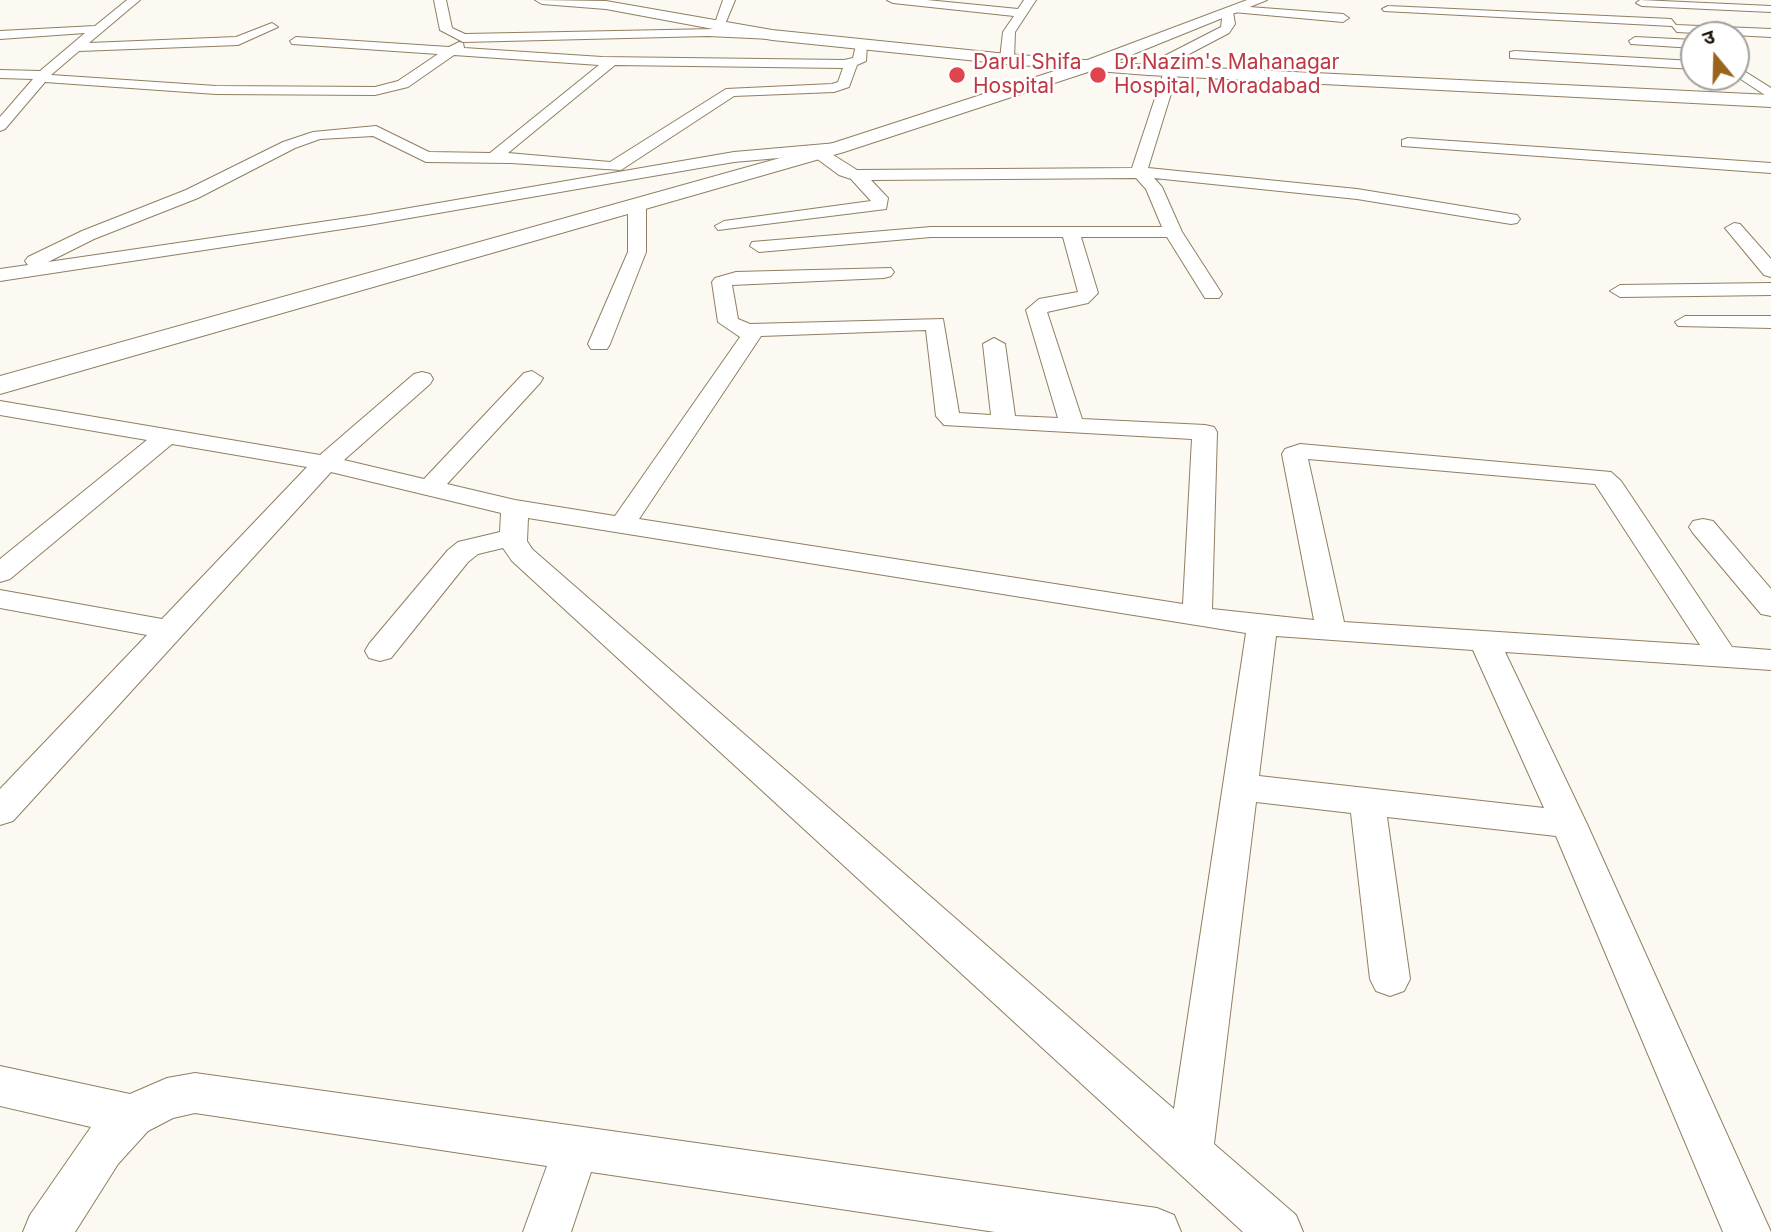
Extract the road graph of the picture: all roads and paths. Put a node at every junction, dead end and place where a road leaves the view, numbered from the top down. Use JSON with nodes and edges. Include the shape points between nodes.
{"nodes":[{"id":1,"x":134,"y":0,"type":"edge"},
{"id":2,"x":440,"y":0,"type":"edge"},
{"id":3,"x":542,"y":0,"type":"edge"},
{"id":4,"x":729,"y":0,"type":"edge"},
{"id":5,"x":893,"y":0,"type":"edge"},
{"id":6,"x":1030,"y":0,"type":"edge"},
{"id":7,"x":1260,"y":0,"type":"edge"},
{"id":8,"x":1624,"y":2,"type":"dead end"},
{"id":9,"x":1647,"y":2,"type":"edge"},
{"id":10,"x":1388,"y":9,"type":"dead end"},
{"id":11,"x":1771,"y":9,"type":"edge"},
{"id":12,"x":1231,"y":11,"type":"junction"},
{"id":13,"x":1021,"y":13,"type":"junction"},
{"id":14,"x":1343,"y":18,"type":"dead end"},
{"id":15,"x":720,"y":26,"type":"junction"},
{"id":16,"x":272,"y":27,"type":"dead end"},
{"id":17,"x":98,"y":29,"type":"junction"},
{"id":18,"x":1680,"y":29,"type":"edge"},
{"id":19,"x":1680,"y":33,"type":"edge"},
{"id":20,"x":1750,"y":33,"type":"edge"},
{"id":21,"x":1771,"y":33,"type":"edge"},
{"id":22,"x":0,"y":35,"type":"edge"},
{"id":23,"x":772,"y":35,"type":"junction"},
{"id":24,"x":1680,"y":35,"type":"edge"},
{"id":25,"x":471,"y":39,"type":"junction"},
{"id":26,"x":1750,"y":39,"type":"edge"},
{"id":27,"x":1771,"y":40,"type":"edge"},
{"id":28,"x":296,"y":41,"type":"dead end"},
{"id":29,"x":1618,"y":41,"type":"dead end"},
{"id":30,"x":861,"y":44,"type":"junction"},
{"id":31,"x":77,"y":47,"type":"junction"},
{"id":32,"x":453,"y":50,"type":"junction"},
{"id":33,"x":1515,"y":55,"type":"dead end"},
{"id":34,"x":1007,"y":59,"type":"junction"},
{"id":35,"x":612,"y":61,"type":"junction"},
{"id":36,"x":851,"y":64,"type":"junction"},
{"id":37,"x":1680,"y":64,"type":"edge"},
{"id":38,"x":1088,"y":66,"type":"junction"},
{"id":39,"x":1148,"y":70,"type":"junction"},
{"id":40,"x":1171,"y":71,"type":"junction"},
{"id":41,"x":0,"y":74,"type":"edge"},
{"id":42,"x":43,"y":76,"type":"junction"},
{"id":43,"x":1750,"y":80,"type":"edge"},
{"id":44,"x":387,"y":89,"type":"junction"},
{"id":45,"x":1771,"y":95,"type":"edge"},
{"id":46,"x":1771,"y":101,"type":"edge"},
{"id":47,"x":0,"y":126,"type":"edge"},
{"id":48,"x":343,"y":131,"type":"junction"},
{"id":49,"x":1408,"y":143,"type":"dead end"},
{"id":50,"x":828,"y":150,"type":"junction"},
{"id":51,"x":510,"y":158,"type":"junction"},
{"id":52,"x":613,"y":167,"type":"junction"},
{"id":53,"x":1771,"y":168,"type":"edge"},
{"id":54,"x":653,"y":171,"type":"junction"},
{"id":55,"x":1139,"y":172,"type":"junction"},
{"id":56,"x":857,"y":176,"type":"junction"},
{"id":57,"x":637,"y":205,"type":"junction"},
{"id":58,"x":1511,"y":219,"type":"dead end"},
{"id":59,"x":724,"y":226,"type":"dead end"},
{"id":60,"x":1734,"y":228,"type":"dead end"},
{"id":61,"x":1070,"y":230,"type":"junction"},
{"id":62,"x":1173,"y":232,"type":"junction"},
{"id":63,"x":759,"y":246,"type":"dead end"},
{"id":64,"x":1771,"y":271,"type":"edge"},
{"id":65,"x":884,"y":272,"type":"dead end"},
{"id":66,"x":6,"y":274,"type":"edge"},
{"id":67,"x":1761,"y":289,"type":"edge"},
{"id":68,"x":1620,"y":291,"type":"dead end"},
{"id":69,"x":1212,"y":294,"type":"dead end"},
{"id":70,"x":1771,"y":298,"type":"edge"},
{"id":71,"x":1771,"y":322,"type":"edge"},
{"id":72,"x":1685,"y":323,"type":"dead end"},
{"id":73,"x":747,"y":330,"type":"junction"},
{"id":74,"x":598,"y":344,"type":"dead end"},
{"id":75,"x":994,"y":344,"type":"dead end"},
{"id":76,"x":532,"y":378,"type":"dead end"},
{"id":77,"x":422,"y":379,"type":"dead end"},
{"id":78,"x":0,"y":385,"type":"edge"},
{"id":79,"x":0,"y":408,"type":"edge"},
{"id":80,"x":1004,"y":423,"type":"junction"},
{"id":81,"x":1072,"y":425,"type":"junction"},
{"id":82,"x":167,"y":436,"type":"junction"},
{"id":83,"x":325,"y":463,"type":"junction"},
{"id":84,"x":429,"y":488,"type":"junction"},
{"id":85,"x":514,"y":523,"type":"junction"},
{"id":86,"x":622,"y":525,"type":"junction"},
{"id":87,"x":1703,"y":527,"type":"dead end"},
{"id":88,"x":0,"y":573,"type":"edge"},
{"id":89,"x":0,"y":599,"type":"edge"},
{"id":90,"x":1771,"y":607,"type":"edge"},
{"id":91,"x":1197,"y":616,"type":"junction"},
{"id":92,"x":1262,"y":626,"type":"junction"},
{"id":93,"x":170,"y":630,"type":"junction"},
{"id":94,"x":1331,"y":630,"type":"junction"},
{"id":95,"x":1484,"y":640,"type":"junction"},
{"id":96,"x":380,"y":651,"type":"dead end"},
{"id":97,"x":1722,"y":656,"type":"junction"},
{"id":98,"x":1771,"y":660,"type":"edge"},
{"id":99,"x":1240,"y":787,"type":"junction"},
{"id":100,"x":1367,"y":801,"type":"junction"},
{"id":101,"x":0,"y":812,"type":"edge"},
{"id":102,"x":1569,"y":824,"type":"junction"},
{"id":103,"x":1391,"y":979,"type":"dead end"},
{"id":104,"x":0,"y":1086,"type":"edge"},
{"id":105,"x":132,"y":1116,"type":"junction"},
{"id":106,"x":576,"y":1147,"type":"junction"},
{"id":107,"x":1190,"y":1153,"type":"junction"},
{"id":108,"x":47,"y":1232,"type":"edge"},
{"id":109,"x":547,"y":1232,"type":"edge"},
{"id":110,"x":1157,"y":1232,"type":"edge"},
{"id":111,"x":1279,"y":1232,"type":"edge"},
{"id":112,"x":1748,"y":1232,"type":"edge"}],
"edges":[{"from":1,"to":17,"type":"street"},
{"from":2,"to":25,"type":"street","via":[[446,30]]},
{"from":3,"to":15,"type":"street","via":[[606,5]]},
{"from":4,"to":15,"type":"street"},
{"from":5,"to":13,"type":"street"},
{"from":6,"to":13,"type":"street"},
{"from":7,"to":12,"type":"street"},
{"from":8,"to":9,"type":"street"},
{"from":9,"to":11,"type":"street"},
{"from":9,"to":18,"type":"street"},
{"from":10,"to":19,"type":"street"},
{"from":12,"to":14,"type":"street"},
{"from":12,"to":38,"type":"street"},
{"from":12,"to":39,"type":"street","via":[[1225,30]]},
{"from":13,"to":34,"type":"street","via":[[1009,32]]},
{"from":15,"to":23,"type":"street"},
{"from":16,"to":31,"type":"street","via":[[238,41]]},
{"from":17,"to":22,"type":"street"},
{"from":17,"to":31,"type":"street"},
{"from":20,"to":21,"type":"street"},
{"from":23,"to":25,"type":"street","via":[[708,32]]},
{"from":23,"to":30,"type":"street"},
{"from":24,"to":29,"type":"street"},
{"from":25,"to":32,"type":"street"},
{"from":26,"to":27,"type":"street"},
{"from":28,"to":32,"type":"street"},
{"from":30,"to":34,"type":"street"},
{"from":30,"to":36,"type":"street","via":[[859,61]]},
{"from":31,"to":42,"type":"street"},
{"from":32,"to":35,"type":"street"},
{"from":32,"to":44,"type":"street","via":[[403,84]]},
{"from":33,"to":37,"type":"street"},
{"from":34,"to":38,"type":"street"},
{"from":35,"to":36,"type":"street"},
{"from":35,"to":51,"type":"street","via":[[499,151],[498,155]]},
{"from":36,"to":52,"type":"street","via":[[844,84],[834,88],[735,90]]},
{"from":38,"to":39,"type":"street"},
{"from":38,"to":50,"type":"street"},
{"from":39,"to":40,"type":"street"},
{"from":40,"to":46,"type":"street"},
{"from":40,"to":55,"type":"street"},
{"from":41,"to":42,"type":"street"},
{"from":42,"to":44,"type":"street","via":[[216,90],[314,93]]},
{"from":42,"to":47,"type":"street"},
{"from":43,"to":45,"type":"street"},
{"from":44,"to":48,"type":"street","via":[[385,110]]},
{"from":48,"to":51,"type":"street","via":[[376,131],[436,158]]},
{"from":48,"to":66,"type":"street","via":[[304,138],[192,194]]},
{"from":49,"to":53,"type":"street"},
{"from":50,"to":54,"type":"street","via":[[734,157]]},
{"from":50,"to":56,"type":"street","via":[[845,172]]},
{"from":50,"to":57,"type":"street"},
{"from":51,"to":52,"type":"street"},
{"from":52,"to":54,"type":"street"},
{"from":54,"to":66,"type":"street","via":[[369,220]]},
{"from":55,"to":56,"type":"street"},
{"from":55,"to":58,"type":"street","via":[[1357,194]]},
{"from":55,"to":62,"type":"street","via":[[1154,187]]},
{"from":56,"to":59,"type":"street","via":[[879,198],[880,205]]},
{"from":57,"to":74,"type":"street","via":[[637,253]]},
{"from":57,"to":78,"type":"street"},
{"from":60,"to":64,"type":"street"},
{"from":61,"to":62,"type":"street"},
{"from":61,"to":63,"type":"street","via":[[886,234]]},
{"from":61,"to":81,"type":"street","via":[[1088,293],[1082,299],[1046,303],[1036,310]]},
{"from":62,"to":69,"type":"street"},
{"from":65,"to":73,"type":"street","via":[[726,280],[722,285],[728,322]]},
{"from":67,"to":68,"type":"street"},
{"from":67,"to":70,"type":"street"},
{"from":71,"to":72,"type":"street"},
{"from":73,"to":80,"type":"street","via":[[936,323],[948,416],[958,422]]},
{"from":73,"to":86,"type":"street","via":[[751,337]]},
{"from":75,"to":80,"type":"street"},
{"from":76,"to":84,"type":"street"},
{"from":77,"to":83,"type":"street"},
{"from":79,"to":82,"type":"street"},
{"from":80,"to":81,"type":"street"},
{"from":81,"to":91,"type":"street","via":[[1205,432]]},
{"from":82,"to":83,"type":"street"},
{"from":82,"to":88,"type":"street"},
{"from":83,"to":84,"type":"street"},
{"from":83,"to":93,"type":"street"},
{"from":84,"to":85,"type":"street"},
{"from":85,"to":86,"type":"street"},
{"from":85,"to":96,"type":"street","via":[[457,556]]},
{"from":85,"to":107,"type":"street","via":[[522,555]]},
{"from":86,"to":91,"type":"street"},
{"from":87,"to":90,"type":"street"},
{"from":89,"to":93,"type":"street"},
{"from":91,"to":92,"type":"street"},
{"from":92,"to":94,"type":"street"},
{"from":92,"to":99,"type":"street"},
{"from":93,"to":101,"type":"street"},
{"from":94,"to":95,"type":"street"},
{"from":94,"to":97,"type":"street","via":[[1294,454],[1300,451],[1602,477]]},
{"from":95,"to":97,"type":"street"},
{"from":95,"to":102,"type":"street"},
{"from":97,"to":98,"type":"street"},
{"from":99,"to":100,"type":"street"},
{"from":99,"to":107,"type":"street"},
{"from":100,"to":102,"type":"street"},
{"from":100,"to":103,"type":"street"},
{"from":102,"to":112,"type":"street"},
{"from":104,"to":105,"type":"street"},
{"from":105,"to":106,"type":"street","via":[[167,1099],[195,1093]]},
{"from":105,"to":108,"type":"street","via":[[102,1148]]},
{"from":106,"to":109,"type":"street"},
{"from":106,"to":110,"type":"street"},
{"from":107,"to":111,"type":"street"}]}
